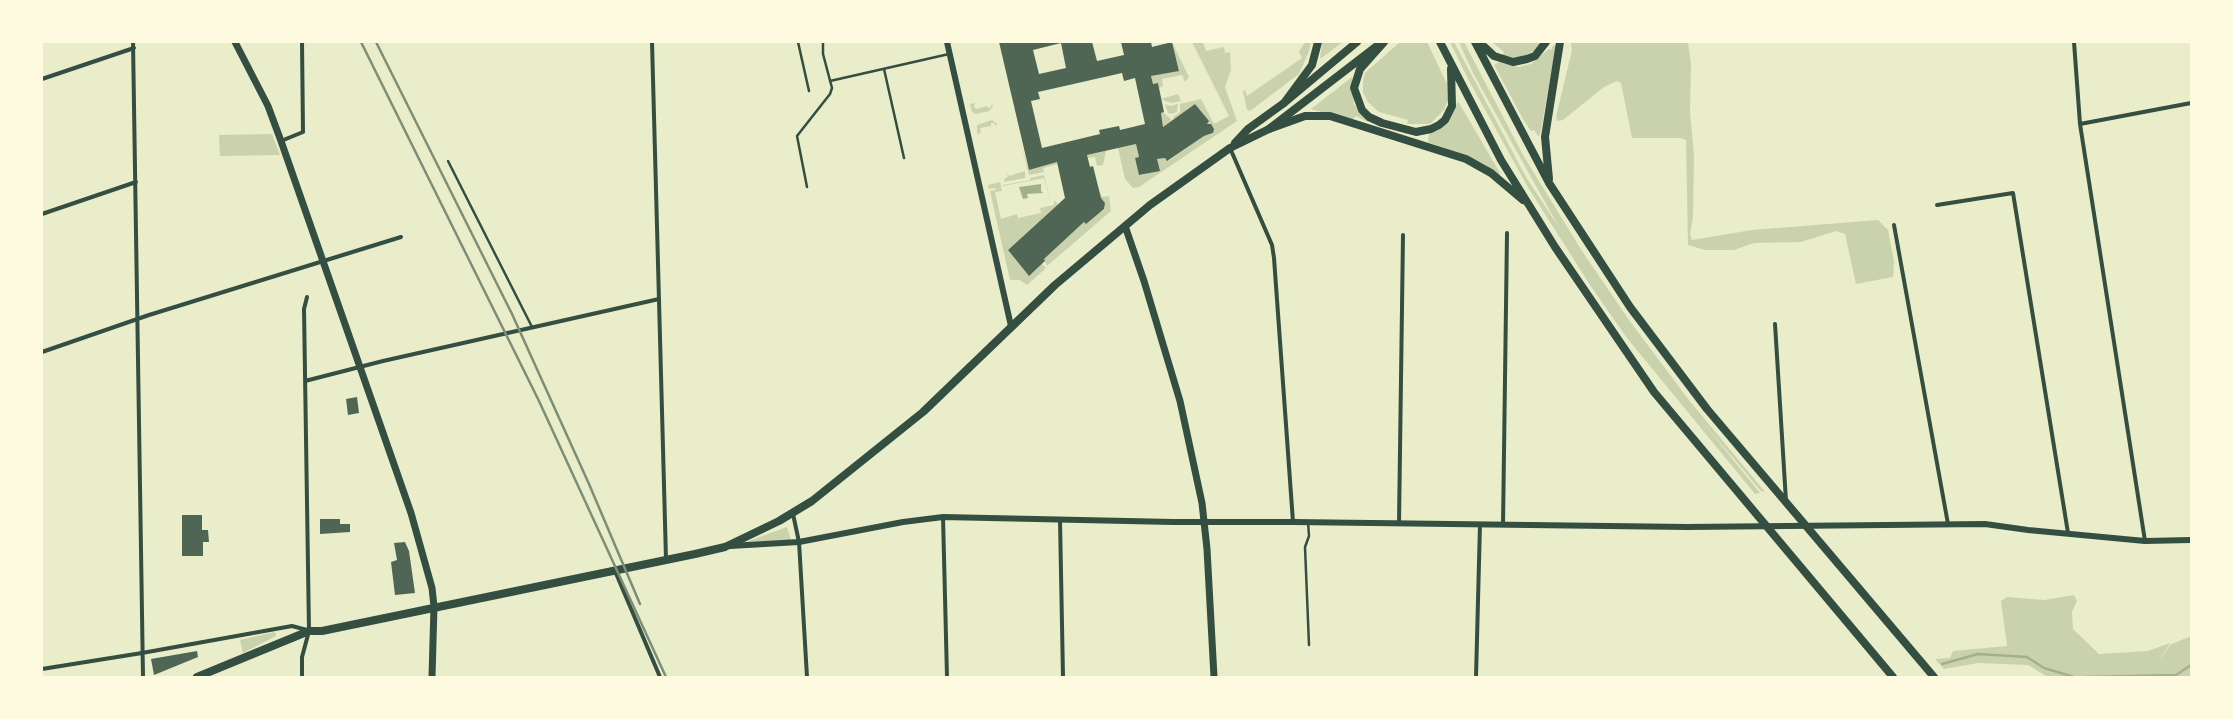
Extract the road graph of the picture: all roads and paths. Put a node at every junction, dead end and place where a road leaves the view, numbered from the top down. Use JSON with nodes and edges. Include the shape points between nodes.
{"nodes":[{"id":1,"x":133,"y":42,"type":"edge"},
{"id":2,"x":235,"y":42,"type":"edge"},
{"id":3,"x":302,"y":42,"type":"edge"},
{"id":4,"x":652,"y":42,"type":"edge"},
{"id":5,"x":798,"y":42,"type":"edge"},
{"id":6,"x":823,"y":42,"type":"edge"},
{"id":7,"x":947,"y":42,"type":"edge"},
{"id":8,"x":1318,"y":42,"type":"edge"},
{"id":9,"x":1356,"y":42,"type":"edge"},
{"id":10,"x":1384,"y":42,"type":"edge"},
{"id":11,"x":1440,"y":42,"type":"edge"},
{"id":12,"x":1475,"y":42,"type":"edge"},
{"id":13,"x":1479,"y":42,"type":"edge"},
{"id":14,"x":1546,"y":42,"type":"edge"},
{"id":15,"x":1560,"y":42,"type":"edge"},
{"id":16,"x":2074,"y":42,"type":"edge"},
{"id":17,"x":134,"y":48,"type":"junction"},
{"id":18,"x":950,"y":53,"type":"junction"},
{"id":19,"x":1451,"y":66,"type":"junction"},
{"id":20,"x":884,"y":69,"type":"junction"},
{"id":21,"x":42,"y":79,"type":"edge"},
{"id":22,"x":830,"y":81,"type":"junction"},
{"id":23,"x":809,"y":91,"type":"dead end"},
{"id":24,"x":1284,"y":102,"type":"junction"},
{"id":25,"x":2191,"y":103,"type":"edge"},
{"id":26,"x":2080,"y":124,"type":"junction"},
{"id":27,"x":1269,"y":129,"type":"junction"},
{"id":28,"x":281,"y":141,"type":"junction"},
{"id":29,"x":1230,"y":148,"type":"junction"},
{"id":30,"x":904,"y":158,"type":"dead end"},
{"id":31,"x":448,"y":161,"type":"dead end"},
{"id":32,"x":136,"y":182,"type":"junction"},
{"id":33,"x":1549,"y":183,"type":"junction"},
{"id":34,"x":807,"y":187,"type":"dead end"},
{"id":35,"x":1937,"y":205,"type":"dead end"},
{"id":36,"x":1530,"y":206,"type":"junction"},
{"id":37,"x":42,"y":214,"type":"edge"},
{"id":38,"x":1894,"y":225,"type":"dead end"},
{"id":39,"x":1125,"y":226,"type":"junction"},
{"id":40,"x":1506,"y":232,"type":"dead end"},
{"id":41,"x":1403,"y":235,"type":"dead end"},
{"id":42,"x":401,"y":237,"type":"dead end"},
{"id":43,"x":325,"y":262,"type":"junction"},
{"id":44,"x":307,"y":297,"type":"dead end"},
{"id":45,"x":659,"y":298,"type":"junction"},
{"id":46,"x":138,"y":318,"type":"junction"},
{"id":47,"x":1775,"y":324,"type":"dead end"},
{"id":48,"x":1011,"y":326,"type":"junction"},
{"id":49,"x":532,"y":327,"type":"junction"},
{"id":50,"x":42,"y":352,"type":"edge"},
{"id":51,"x":360,"y":368,"type":"junction"},
{"id":52,"x":305,"y":381,"type":"junction"},
{"id":53,"x":1786,"y":502,"type":"junction"},
{"id":54,"x":793,"y":514,"type":"junction"},
{"id":55,"x":943,"y":517,"type":"junction"},
{"id":56,"x":1060,"y":520,"type":"junction"},
{"id":57,"x":1293,"y":522,"type":"junction"},
{"id":58,"x":1308,"y":522,"type":"junction"},
{"id":59,"x":1204,"y":523,"type":"junction"},
{"id":60,"x":1399,"y":523,"type":"junction"},
{"id":61,"x":1480,"y":524,"type":"junction"},
{"id":62,"x":1948,"y":524,"type":"junction"},
{"id":63,"x":1503,"y":525,"type":"junction"},
{"id":64,"x":1808,"y":526,"type":"junction"},
{"id":65,"x":1768,"y":527,"type":"junction"},
{"id":66,"x":2068,"y":533,"type":"junction"},
{"id":67,"x":2191,"y":540,"type":"edge"},
{"id":68,"x":2145,"y":541,"type":"junction"},
{"id":69,"x":800,"y":542,"type":"junction"},
{"id":70,"x":725,"y":546,"type":"junction"},
{"id":71,"x":666,"y":559,"type":"junction"},
{"id":72,"x":615,"y":571,"type":"junction"},
{"id":73,"x":434,"y":606,"type":"junction"},
{"id":74,"x":309,"y":631,"type":"junction"},
{"id":75,"x":1309,"y":645,"type":"dead end"},
{"id":76,"x":142,"y":654,"type":"junction"},
{"id":77,"x":42,"y":669,"type":"edge"},
{"id":78,"x":143,"y":677,"type":"edge"},
{"id":79,"x":197,"y":677,"type":"edge"},
{"id":80,"x":302,"y":677,"type":"edge"},
{"id":81,"x":432,"y":677,"type":"edge"},
{"id":82,"x":660,"y":677,"type":"edge"},
{"id":83,"x":807,"y":677,"type":"edge"},
{"id":84,"x":947,"y":677,"type":"edge"},
{"id":85,"x":1063,"y":677,"type":"edge"},
{"id":86,"x":1214,"y":677,"type":"edge"},
{"id":87,"x":1476,"y":677,"type":"edge"},
{"id":88,"x":1893,"y":677,"type":"edge"},
{"id":89,"x":1934,"y":677,"type":"edge"}],
"edges":[{"from":1,"to":17,"type":"street"},
{"from":2,"to":28,"type":"main road","via":[[268,106]]},
{"from":3,"to":28,"type":"street","via":[[303,132]]},
{"from":4,"to":45,"type":"street"},
{"from":5,"to":23,"type":"lane"},
{"from":6,"to":22,"type":"lane","via":[[823,54]]},
{"from":7,"to":18,"type":"street"},
{"from":8,"to":24,"type":"main road","via":[[1312,65]]},
{"from":9,"to":24,"type":"main road"},
{"from":10,"to":19,"type":"main road","via":[[1360,69],[1354,88],[1362,110],[1389,126],[1424,131],[1445,120],[1453,98]]},
{"from":10,"to":27,"type":"main road"},
{"from":11,"to":19,"type":"main road"},
{"from":12,"to":33,"type":"main road"},
{"from":13,"to":14,"type":"main road","via":[[1494,56],[1512,62],[1535,56]]},
{"from":15,"to":33,"type":"main road","via":[[1546,137]]},
{"from":16,"to":26,"type":"street"},
{"from":17,"to":21,"type":"street"},
{"from":17,"to":32,"type":"street"},
{"from":18,"to":20,"type":"lane"},
{"from":18,"to":48,"type":"street"},
{"from":19,"to":36,"type":"main road","via":[[1501,160]]},
{"from":20,"to":22,"type":"lane"},
{"from":20,"to":30,"type":"lane"},
{"from":22,"to":34,"type":"lane","via":[[830,94],[797,136]]},
{"from":24,"to":29,"type":"main road","via":[[1248,129]]},
{"from":25,"to":26,"type":"street"},
{"from":26,"to":68,"type":"street"},
{"from":27,"to":29,"type":"main road"},
{"from":27,"to":36,"type":"main road","via":[[1305,116],[1330,116],[1466,159],[1491,173]]},
{"from":28,"to":43,"type":"main road"},
{"from":29,"to":39,"type":"main road"},
{"from":29,"to":57,"type":"street","via":[[1272,245]]},
{"from":31,"to":49,"type":"lane"},
{"from":32,"to":37,"type":"street"},
{"from":32,"to":46,"type":"street"},
{"from":33,"to":53,"type":"main road","via":[[1600,264],[1677,371]]},
{"from":35,"to":66,"type":"street","via":[[2013,193]]},
{"from":36,"to":65,"type":"main road","via":[[1604,321],[1654,392]]},
{"from":38,"to":62,"type":"street"},
{"from":39,"to":48,"type":"main road"},
{"from":39,"to":59,"type":"main road","via":[[1182,408]]},
{"from":40,"to":63,"type":"street"},
{"from":41,"to":60,"type":"street"},
{"from":42,"to":43,"type":"street"},
{"from":43,"to":46,"type":"street"},
{"from":43,"to":51,"type":"main road"},
{"from":44,"to":52,"type":"street","via":[[304,309]]},
{"from":45,"to":49,"type":"street"},
{"from":45,"to":71,"type":"street"},
{"from":46,"to":50,"type":"street"},
{"from":46,"to":76,"type":"street"},
{"from":47,"to":53,"type":"street"},
{"from":48,"to":54,"type":"main road","via":[[924,412]]},
{"from":49,"to":51,"type":"street"},
{"from":51,"to":52,"type":"street"},
{"from":51,"to":73,"type":"main road","via":[[411,513],[430,578]]},
{"from":52,"to":74,"type":"street"},
{"from":53,"to":64,"type":"main road"},
{"from":54,"to":69,"type":"street"},
{"from":54,"to":70,"type":"main road"},
{"from":55,"to":56,"type":"street"},
{"from":55,"to":69,"type":"street","via":[[902,522]]},
{"from":55,"to":84,"type":"street"},
{"from":56,"to":59,"type":"street"},
{"from":56,"to":85,"type":"street"},
{"from":57,"to":58,"type":"street"},
{"from":57,"to":59,"type":"street"},
{"from":58,"to":60,"type":"street"},
{"from":58,"to":75,"type":"lane","via":[[1309,536],[1305,547]]},
{"from":59,"to":86,"type":"main road"},
{"from":60,"to":61,"type":"street"},
{"from":61,"to":63,"type":"street"},
{"from":61,"to":87,"type":"street"},
{"from":62,"to":64,"type":"street"},
{"from":62,"to":66,"type":"street","via":[[1985,524]]},
{"from":63,"to":65,"type":"street"},
{"from":64,"to":65,"type":"street"},
{"from":64,"to":89,"type":"main road"},
{"from":65,"to":88,"type":"main road"},
{"from":66,"to":68,"type":"street"},
{"from":67,"to":68,"type":"street"},
{"from":69,"to":70,"type":"street"},
{"from":69,"to":83,"type":"street"},
{"from":70,"to":71,"type":"main road"},
{"from":71,"to":72,"type":"main road"},
{"from":72,"to":73,"type":"main road"},
{"from":72,"to":82,"type":"street"},
{"from":73,"to":74,"type":"main road","via":[[322,631]]},
{"from":73,"to":81,"type":"main road"},
{"from":74,"to":76,"type":"street","via":[[292,626]]},
{"from":74,"to":79,"type":"main road"},
{"from":74,"to":80,"type":"street","via":[[302,657]]},
{"from":76,"to":77,"type":"street"},
{"from":76,"to":78,"type":"street"}]}
